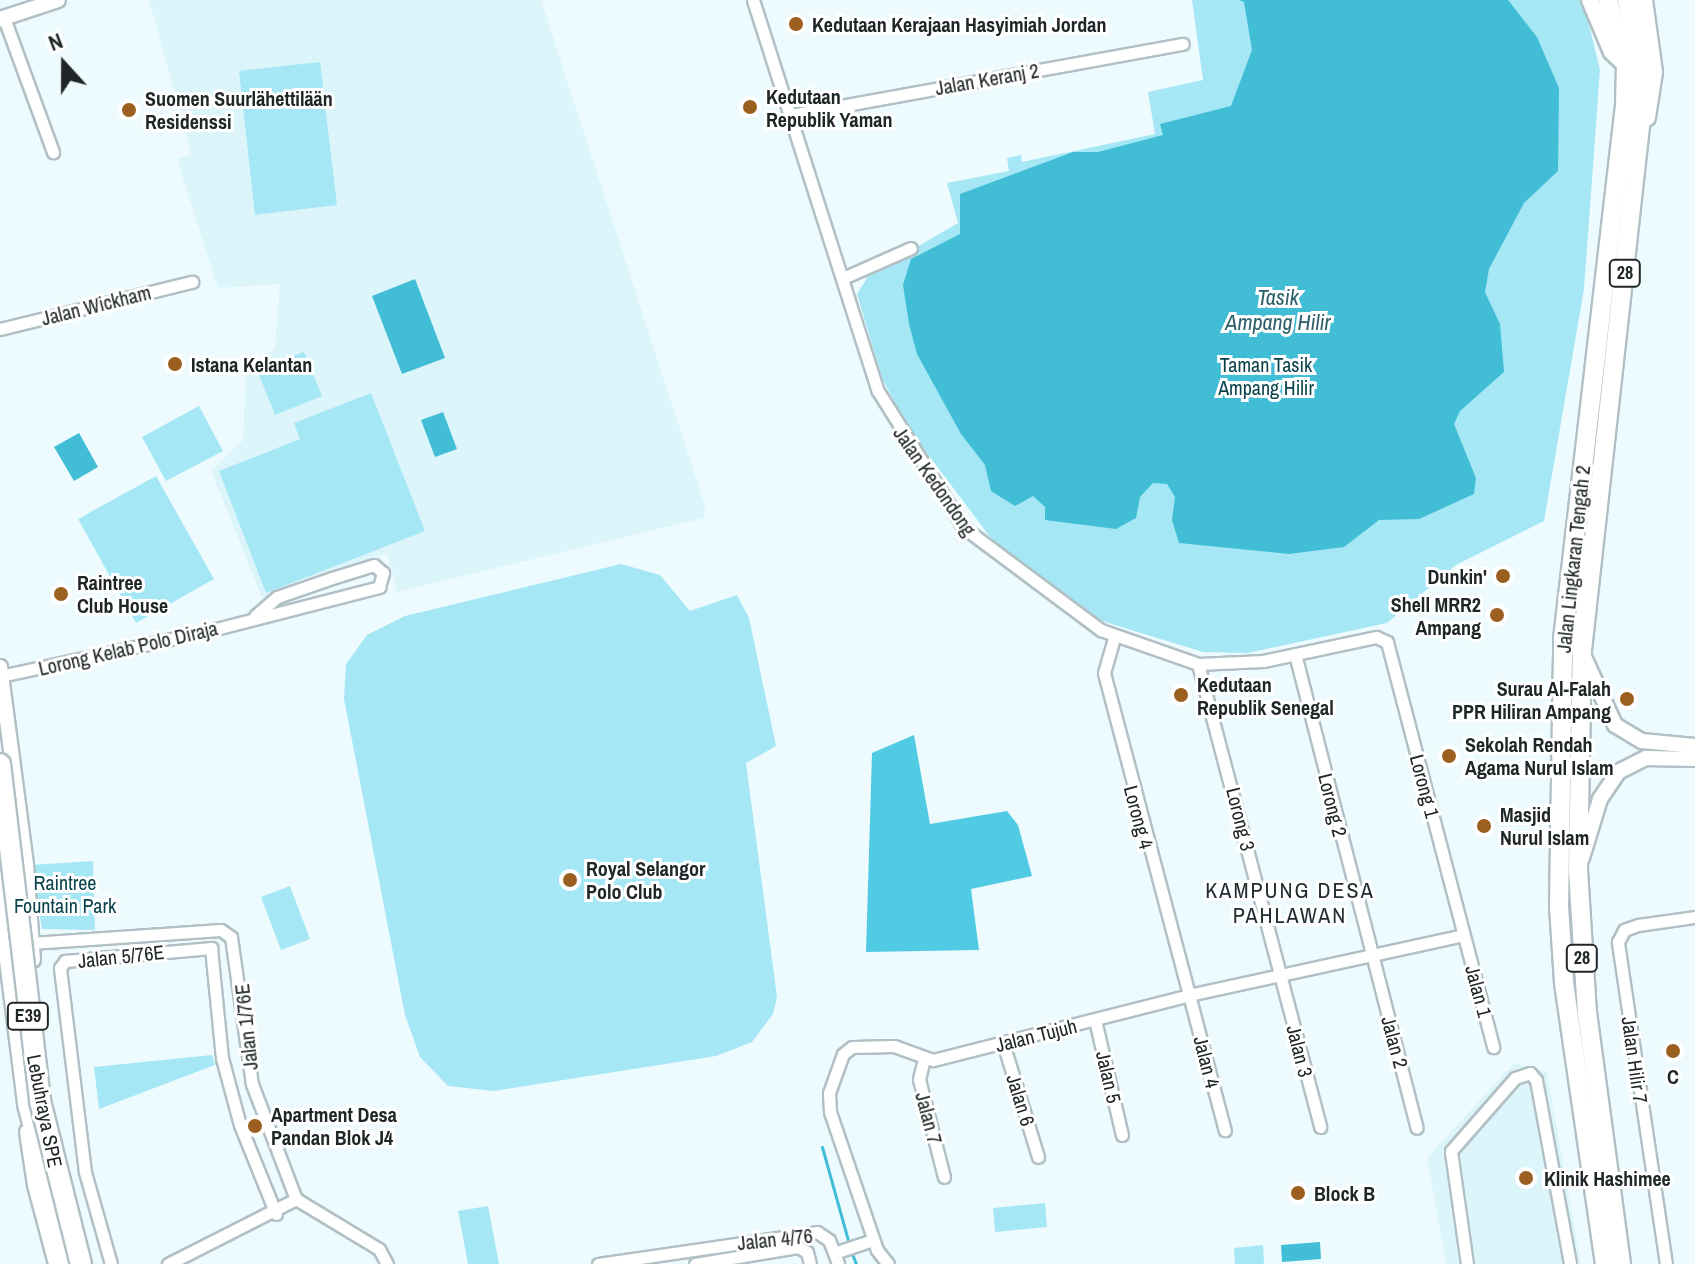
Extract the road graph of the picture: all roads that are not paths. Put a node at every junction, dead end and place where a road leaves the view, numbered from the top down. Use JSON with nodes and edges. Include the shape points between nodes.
{"nodes":[{"id":1,"x":58,"y":0,"type":"edge"},
{"id":2,"x":753,"y":0,"type":"edge"},
{"id":3,"x":1590,"y":0,"type":"edge"},
{"id":4,"x":1608,"y":0,"type":"edge"},
{"id":5,"x":1627,"y":0,"type":"edge"},
{"id":6,"x":1644,"y":0,"type":"edge"},
{"id":7,"x":2,"y":19,"type":"edge"},
{"id":8,"x":1183,"y":44,"type":"dead end"},
{"id":9,"x":1626,"y":65,"type":"junction"},
{"id":10,"x":791,"y":115,"type":"junction"},
{"id":11,"x":1638,"y":151,"type":"junction"},
{"id":12,"x":53,"y":152,"type":"dead end"},
{"id":13,"x":911,"y":248,"type":"dead end"},
{"id":14,"x":843,"y":278,"type":"junction"},
{"id":15,"x":192,"y":282,"type":"dead end"},
{"id":16,"x":0,"y":329,"type":"edge"},
{"id":17,"x":255,"y":616,"type":"junction"},
{"id":18,"x":1114,"y":638,"type":"junction"},
{"id":19,"x":1384,"y":638,"type":"joint"},
{"id":20,"x":1582,"y":650,"type":"junction"},
{"id":21,"x":1295,"y":654,"type":"junction"},
{"id":22,"x":1198,"y":664,"type":"junction"},
{"id":23,"x":1,"y":672,"type":"edge"},
{"id":24,"x":1695,"y":746,"type":"edge"},
{"id":25,"x":1695,"y":759,"type":"edge"},
{"id":26,"x":0,"y":764,"type":"edge"},
{"id":27,"x":1578,"y":870,"type":"junction"},
{"id":28,"x":0,"y":881,"type":"edge"},
{"id":29,"x":0,"y":915,"type":"edge"},
{"id":30,"x":1695,"y":917,"type":"edge"},
{"id":31,"x":1464,"y":935,"type":"junction"},
{"id":32,"x":31,"y":943,"type":"junction"},
{"id":33,"x":1372,"y":956,"type":"junction"},
{"id":34,"x":3,"y":959,"type":"edge"},
{"id":35,"x":1281,"y":975,"type":"junction"},
{"id":36,"x":4,"y":980,"type":"edge"},
{"id":37,"x":1189,"y":995,"type":"junction"},
{"id":38,"x":1095,"y":1020,"type":"junction"},
{"id":39,"x":1003,"y":1043,"type":"junction"},
{"id":40,"x":1493,"y":1047,"type":"dead end"},
{"id":41,"x":924,"y":1059,"type":"junction"},
{"id":42,"x":1320,"y":1127,"type":"dead end"},
{"id":43,"x":1417,"y":1128,"type":"dead end"},
{"id":44,"x":1225,"y":1130,"type":"dead end"},
{"id":45,"x":1122,"y":1135,"type":"dead end"},
{"id":46,"x":1038,"y":1157,"type":"dead end"},
{"id":47,"x":944,"y":1177,"type":"dead end"},
{"id":48,"x":296,"y":1199,"type":"junction"},
{"id":49,"x":276,"y":1214,"type":"junction"},
{"id":50,"x":868,"y":1242,"type":"junction"},
{"id":51,"x":836,"y":1259,"type":"edge"},
{"id":52,"x":56,"y":1264,"type":"edge"},
{"id":53,"x":69,"y":1264,"type":"edge"},
{"id":54,"x":81,"y":1264,"type":"edge"},
{"id":55,"x":111,"y":1264,"type":"edge"},
{"id":56,"x":168,"y":1264,"type":"edge"},
{"id":57,"x":387,"y":1264,"type":"edge"},
{"id":58,"x":598,"y":1264,"type":"edge"},
{"id":59,"x":695,"y":1264,"type":"edge"},
{"id":60,"x":810,"y":1264,"type":"edge"},
{"id":61,"x":888,"y":1264,"type":"edge"},
{"id":62,"x":1467,"y":1264,"type":"edge"},
{"id":63,"x":1570,"y":1264,"type":"edge"},
{"id":64,"x":1605,"y":1264,"type":"edge"},
{"id":65,"x":1621,"y":1264,"type":"edge"},
{"id":66,"x":1666,"y":1264,"type":"edge"}],
"edges":[{"from":1,"to":7,"type":"street"},
{"from":2,"to":10,"type":"street","name":"Jalan Kedondong"},
{"from":3,"to":9,"type":"main road","via":[[1612,52]]},
{"from":4,"to":9,"type":"highway","name":"Jalan Lingkaran Tengah 2","number":"28"},
{"from":5,"to":11,"type":"highway","name":"Jalan Lingkaran Tengah 2","number":"28","via":[[1642,62]]},
{"from":6,"to":11,"type":"main road","via":[[1654,72]]},
{"from":7,"to":12,"type":"street"},
{"from":8,"to":10,"type":"street","name":"Jalan Keranj 2"},
{"from":9,"to":64,"type":"highway","name":"Jalan Lingkaran Tengah 2","number":"28","via":[[1563,639],[1559,778],[1564,982]]},
{"from":10,"to":14,"type":"street","name":"Jalan Kedondong"},
{"from":11,"to":20,"type":"highway","name":"Jalan Lingkaran Tengah 2","number":"28"},
{"from":13,"to":14,"type":"street"},
{"from":14,"to":18,"type":"street","name":"Jalan Kedondong","via":[[885,405],[964,528],[994,556]]},
{"from":15,"to":16,"type":"street","name":"Jalan Wickham"},
{"from":17,"to":17,"type":"street","name":"Lorong Kelab Polo Diraja","via":[[277,597],[374,565],[383,573],[379,587]]},
{"from":17,"to":23,"type":"street","name":"Lorong Kelab Polo Diraja"},
{"from":18,"to":22,"type":"street","name":"Jalan Kedondong"},
{"from":18,"to":37,"type":"street","name":"Lorong 4","via":[[1104,673]]},
{"from":19,"to":21,"type":"street","name":"Jalan Kedondong"},
{"from":19,"to":31,"type":"street","name":"Lorong 1"},
{"from":20,"to":24,"type":"street","via":[[1598,698],[1615,725],[1642,741]]},
{"from":20,"to":27,"type":"highway","name":"Jalan Lingkaran Tengah 2","number":"28"},
{"from":21,"to":22,"type":"street","name":"Jalan Kedondong"},
{"from":21,"to":33,"type":"street","name":"Lorong 2"},
{"from":22,"to":35,"type":"street","name":"Lorong 3"},
{"from":23,"to":32,"type":"street"},
{"from":25,"to":27,"type":"street","via":[[1646,758],[1618,772],[1600,799]]},
{"from":26,"to":54,"type":"highway","name":"Lebuhraya SPE","number":"E39","bridge":true,"via":[[40,1101]]},
{"from":27,"to":65,"type":"highway","name":"Jalan Lingkaran Tengah 2","number":"28","via":[[1585,1002]]},
{"from":28,"to":53,"type":"highway","name":"Lebuhraya SPE","number":"E39","via":[[28,1104]]},
{"from":29,"to":34,"type":"street"},
{"from":30,"to":66,"type":"street","name":"Jalan Hilir 7","via":[[1638,925],[1624,930],[1618,942]]},
{"from":31,"to":33,"type":"street","name":"Jalan Tujuh"},
{"from":31,"to":40,"type":"street","name":"Jalan 1"},
{"from":32,"to":48,"type":"street","name":"Jalan 1/76E","via":[[221,930],[231,937],[252,1084]]},
{"from":32,"to":54,"type":"street","via":[[44,1076]]},
{"from":33,"to":35,"type":"street","name":"Jalan Tujuh"},
{"from":33,"to":43,"type":"street","name":"Jalan 2"},
{"from":34,"to":36,"type":"street"},
{"from":35,"to":37,"type":"street","name":"Jalan Tujuh"},
{"from":35,"to":42,"type":"street","name":"Jalan 3"},
{"from":36,"to":52,"type":"street","via":[[35,1185]]},
{"from":37,"to":38,"type":"street","name":"Jalan Tujuh"},
{"from":37,"to":44,"type":"street","name":"Jalan 4"},
{"from":38,"to":39,"type":"street","name":"Jalan Tujuh"},
{"from":38,"to":45,"type":"street","name":"Jalan 5"},
{"from":39,"to":41,"type":"street","name":"Jalan Tujuh"},
{"from":39,"to":46,"type":"street","name":"Jalan 6"},
{"from":41,"to":47,"type":"street","name":"Jalan 7","via":[[919,1079]]},
{"from":41,"to":50,"type":"street","via":[[894,1046],[852,1047],[843,1054],[829,1093]]},
{"from":48,"to":49,"type":"street"},
{"from":48,"to":57,"type":"street","via":[[379,1249]]},
{"from":49,"to":55,"type":"street","name":"Jalan 5/76E","via":[[237,1115],[222,1058],[210,947],[61,963],[85,1172]]},
{"from":49,"to":56,"type":"street"},
{"from":50,"to":51,"type":"street"},
{"from":50,"to":61,"type":"street"},
{"from":51,"to":58,"type":"street","name":"Jalan 4/76","via":[[817,1232]]},
{"from":59,"to":60,"type":"street","via":[[798,1247],[807,1252]]},
{"from":62,"to":63,"type":"street","via":[[1451,1151],[1515,1078],[1530,1073],[1536,1080]]}]}
